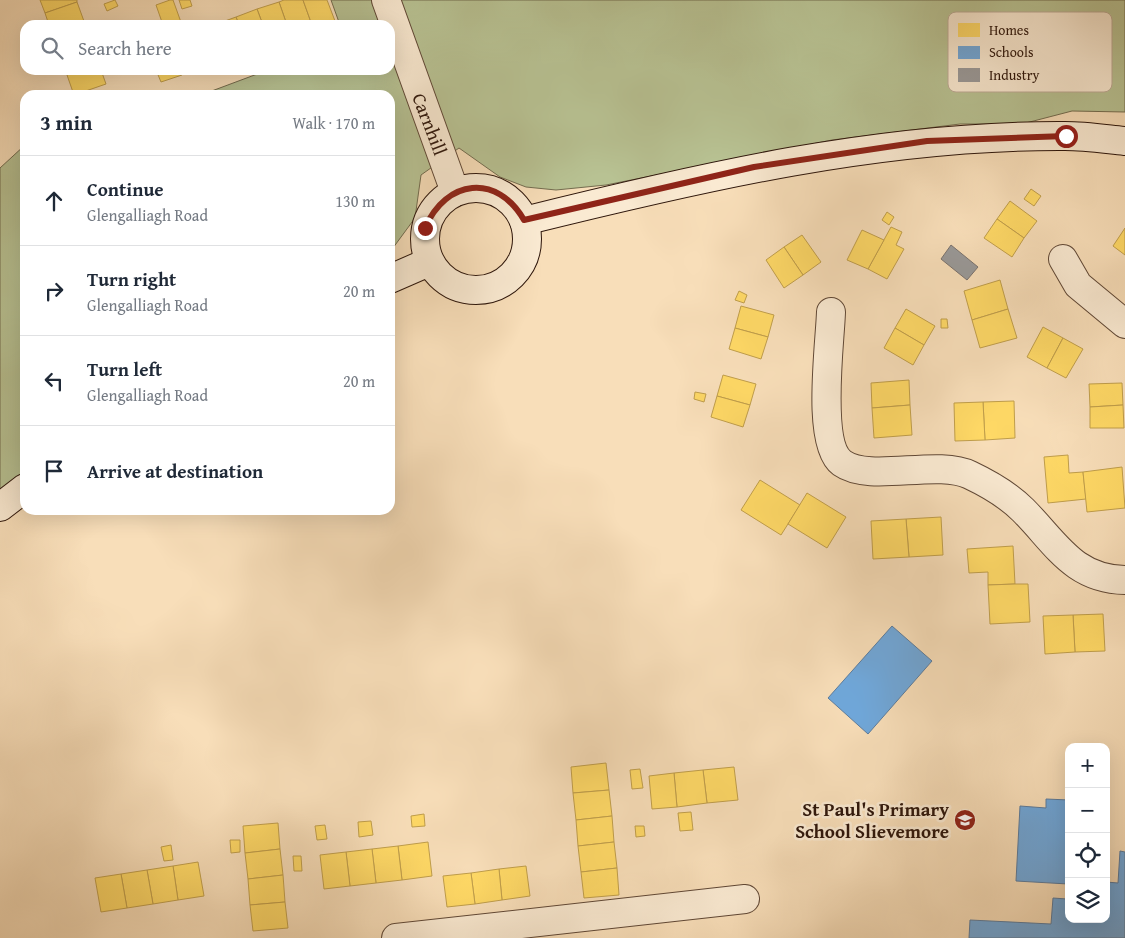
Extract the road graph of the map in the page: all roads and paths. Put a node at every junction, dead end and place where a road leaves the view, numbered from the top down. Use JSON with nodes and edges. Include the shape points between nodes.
{"nodes":[{"id":1,"x":386,"y":0,"type":"edge"},
{"id":2,"x":393,"y":20,"type":"edge"},
{"id":3,"x":395,"y":25,"type":"edge"},
{"id":4,"x":1125,"y":141,"type":"edge"},
{"id":5,"x":455,"y":192,"type":"junction"},
{"id":6,"x":524,"y":220,"type":"junction"},
{"id":7,"x":1063,"y":259,"type":"dead end"},
{"id":8,"x":430,"y":262,"type":"junction"},
{"id":9,"x":395,"y":277,"type":"edge"},
{"id":10,"x":831,"y":312,"type":"dead end"},
{"id":11,"x":1125,"y":324,"type":"edge"},
{"id":12,"x":20,"y":492,"type":"edge"},
{"id":13,"x":0,"y":507,"type":"edge"},
{"id":14,"x":1125,"y":580,"type":"edge"},
{"id":15,"x":745,"y":899,"type":"dead end"},
{"id":16,"x":605,"y":926,"type":"edge"},
{"id":17,"x":396,"y":938,"type":"edge"}],
"edges":[{"from":1,"to":2,"type":"street","name":"Carnhill"},
{"from":3,"to":5,"type":"street","name":"Carnhill"},
{"from":4,"to":6,"type":"street","via":[[1066,136],[927,141],[754,167]]},
{"from":5,"to":6,"type":"street","via":[[474,188],[490,190],[510,201]]},
{"from":5,"to":8,"type":"street","via":[[443,199],[432,212],[425,228],[424,245]]},
{"from":6,"to":8,"type":"street","via":[[528,237],[526,253],[507,281],[492,288],[462,289],[443,279]]},
{"from":7,"to":11,"type":"street","via":[[1078,285]]},
{"from":8,"to":9,"type":"street"},
{"from":10,"to":14,"type":"street","via":[[826,424],[832,447],[842,463],[862,470],[933,469],[967,474],[1000,491],[1079,568],[1111,580]]},
{"from":12,"to":13,"type":"street"},
{"from":15,"to":16,"type":"street"},
{"from":16,"to":17,"type":"street"}]}
